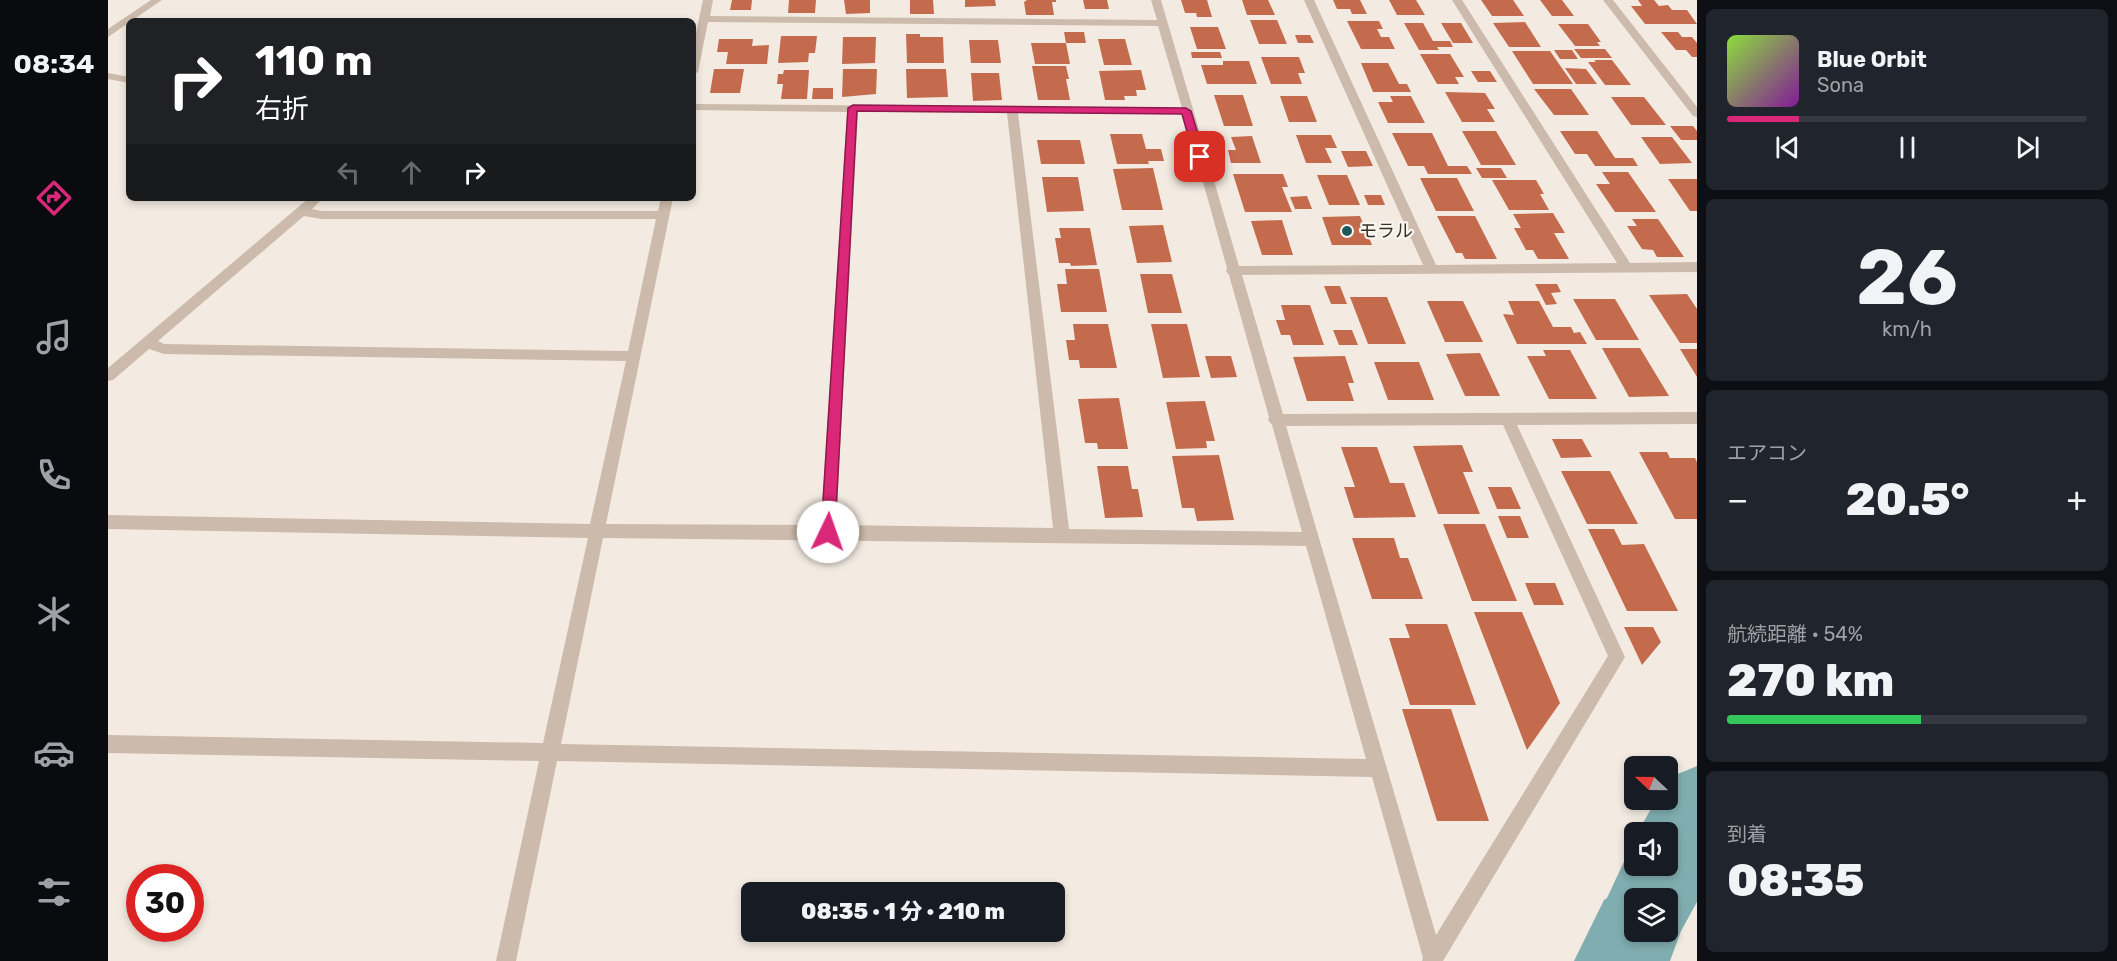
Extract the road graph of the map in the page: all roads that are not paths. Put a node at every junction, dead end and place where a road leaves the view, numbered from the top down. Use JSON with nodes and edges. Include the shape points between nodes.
{"nodes":[{"id":1,"x":157,"y":0,"type":"edge"},
{"id":2,"x":708,"y":0,"type":"edge"},
{"id":3,"x":1156,"y":0,"type":"edge"},
{"id":4,"x":1309,"y":0,"type":"edge"},
{"id":5,"x":1457,"y":0,"type":"edge"},
{"id":6,"x":1608,"y":0,"type":"edge"},
{"id":7,"x":131,"y":18,"type":"edge"},
{"id":8,"x":704,"y":19,"type":"junction"},
{"id":9,"x":126,"y":22,"type":"edge"},
{"id":10,"x":1162,"y":23,"type":"junction"},
{"id":11,"x":108,"y":34,"type":"edge"},
{"id":12,"x":696,"y":58,"type":"edge"},
{"id":13,"x":108,"y":76,"type":"edge"},
{"id":14,"x":126,"y":79,"type":"edge"},
{"id":15,"x":696,"y":107,"type":"edge"},
{"id":16,"x":853,"y":108,"type":"junction"},
{"id":17,"x":1012,"y":110,"type":"junction"},
{"id":18,"x":1186,"y":111,"type":"junction"},
{"id":19,"x":1697,"y":114,"type":"edge"},
{"id":20,"x":314,"y":201,"type":"edge"},
{"id":21,"x":666,"y":201,"type":"edge"},
{"id":22,"x":302,"y":211,"type":"junction"},
{"id":23,"x":663,"y":215,"type":"junction"},
{"id":24,"x":1697,"y":267,"type":"edge"},
{"id":25,"x":1431,"y":268,"type":"junction"},
{"id":26,"x":1627,"y":268,"type":"junction"},
{"id":27,"x":1232,"y":271,"type":"junction"},
{"id":28,"x":147,"y":343,"type":"junction"},
{"id":29,"x":633,"y":356,"type":"junction"},
{"id":30,"x":108,"y":376,"type":"edge"},
{"id":31,"x":1507,"y":418,"type":"junction"},
{"id":32,"x":1697,"y":418,"type":"edge"},
{"id":33,"x":1275,"y":420,"type":"junction"},
{"id":34,"x":108,"y":522,"type":"edge"},
{"id":35,"x":597,"y":531,"type":"junction"},
{"id":36,"x":828,"y":532,"type":"junction"},
{"id":37,"x":1062,"y":535,"type":"junction"},
{"id":38,"x":1310,"y":539,"type":"junction"},
{"id":39,"x":108,"y":744,"type":"edge"},
{"id":40,"x":550,"y":753,"type":"junction"},
{"id":41,"x":1377,"y":768,"type":"junction"},
{"id":42,"x":1432,"y":960,"type":"edge"},
{"id":43,"x":506,"y":961,"type":"edge"}],
"edges":[{"from":1,"to":7,"type":"street"},
{"from":2,"to":8,"type":"street"},
{"from":3,"to":10,"type":"street"},
{"from":4,"to":25,"type":"street"},
{"from":5,"to":26,"type":"street"},
{"from":6,"to":19,"type":"street"},
{"from":8,"to":10,"type":"street"},
{"from":8,"to":12,"type":"street"},
{"from":9,"to":11,"type":"street"},
{"from":10,"to":18,"type":"street"},
{"from":13,"to":14,"type":"street"},
{"from":15,"to":16,"type":"street"},
{"from":16,"to":17,"type":"street"},
{"from":16,"to":36,"type":"street"},
{"from":17,"to":18,"type":"street"},
{"from":17,"to":37,"type":"street"},
{"from":18,"to":27,"type":"street"},
{"from":20,"to":22,"type":"street"},
{"from":21,"to":23,"type":"street"},
{"from":22,"to":23,"type":"street","via":[[321,215]]},
{"from":22,"to":28,"type":"street"},
{"from":23,"to":29,"type":"street"},
{"from":24,"to":26,"type":"street"},
{"from":25,"to":26,"type":"street"},
{"from":25,"to":27,"type":"street"},
{"from":27,"to":33,"type":"street"},
{"from":28,"to":29,"type":"street","via":[[164,349]]},
{"from":28,"to":30,"type":"street"},
{"from":29,"to":35,"type":"street"},
{"from":31,"to":32,"type":"street"},
{"from":31,"to":33,"type":"street"},
{"from":31,"to":42,"type":"street","via":[[1617,657]]},
{"from":33,"to":38,"type":"street"},
{"from":34,"to":35,"type":"street"},
{"from":35,"to":36,"type":"street"},
{"from":35,"to":40,"type":"street"},
{"from":36,"to":37,"type":"street"},
{"from":37,"to":38,"type":"street"},
{"from":38,"to":41,"type":"street"},
{"from":39,"to":40,"type":"street"},
{"from":40,"to":41,"type":"street"},
{"from":40,"to":43,"type":"street"},
{"from":41,"to":42,"type":"street"}]}
